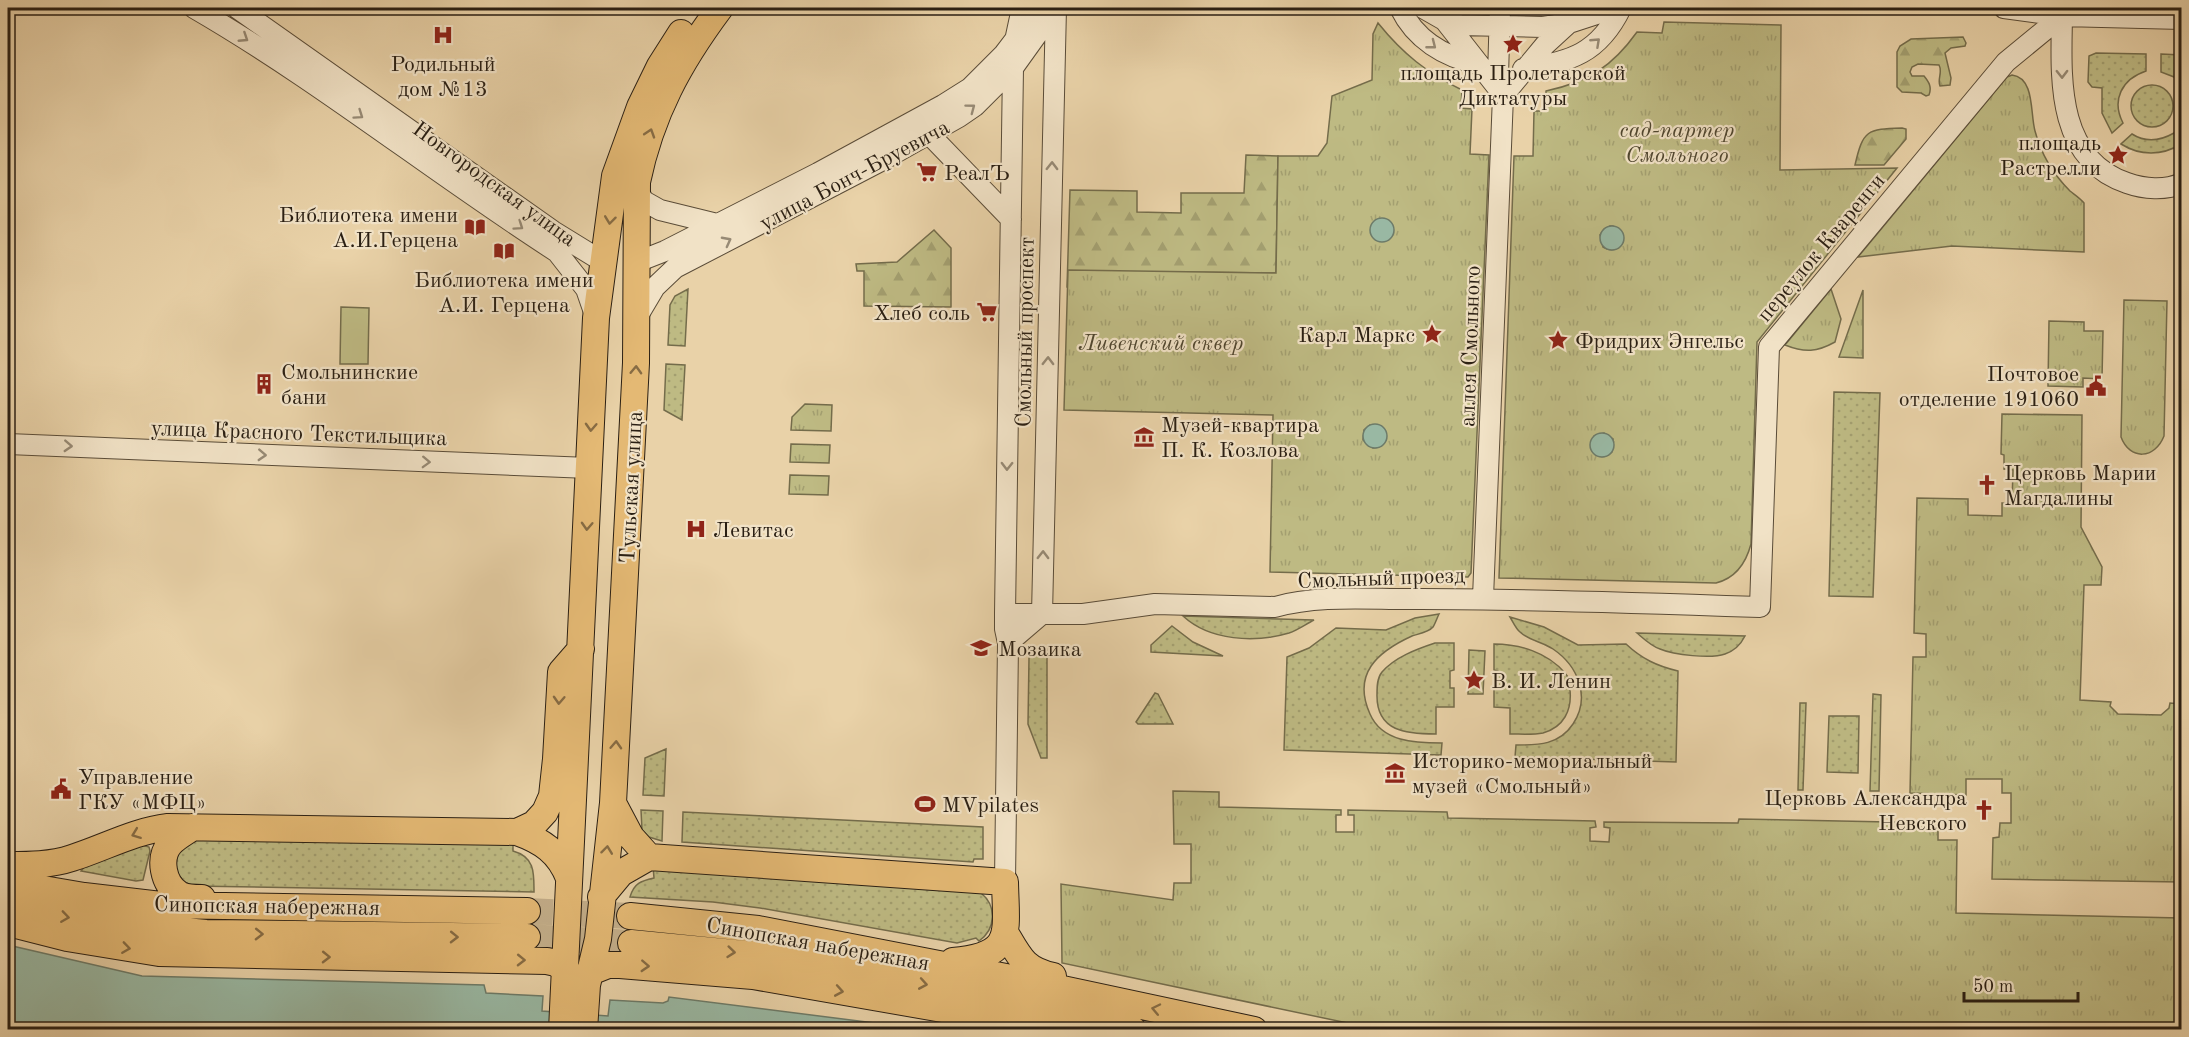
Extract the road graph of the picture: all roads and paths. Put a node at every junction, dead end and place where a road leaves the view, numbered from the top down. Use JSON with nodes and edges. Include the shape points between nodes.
{"nodes":[{"id":1,"x":194,"y":8,"type":"edge"},
{"id":2,"x":237,"y":8,"type":"edge"},
{"id":3,"x":699,"y":8,"type":"edge"},
{"id":4,"x":720,"y":8,"type":"edge"},
{"id":5,"x":1022,"y":8,"type":"edge"},
{"id":6,"x":1039,"y":8,"type":"edge"},
{"id":7,"x":1056,"y":8,"type":"edge"},
{"id":8,"x":1400,"y":8,"type":"edge"},
{"id":9,"x":1423,"y":8,"type":"edge"},
{"id":10,"x":2004,"y":8,"type":"edge"},
{"id":11,"x":1611,"y":9,"type":"edge"},
{"id":12,"x":2062,"y":10,"type":"edge"},
{"id":13,"x":1439,"y":14,"type":"edge"},
{"id":14,"x":1499,"y":17,"type":"edge"},
{"id":15,"x":2181,"y":19,"type":"edge"},
{"id":16,"x":1569,"y":23,"type":"junction"},
{"id":17,"x":1016,"y":36,"type":"junction"},
{"id":18,"x":1478,"y":64,"type":"junction"},
{"id":19,"x":1013,"y":68,"type":"junction"},
{"id":20,"x":1523,"y":69,"type":"junction"},
{"id":21,"x":1503,"y":96,"type":"junction"},
{"id":22,"x":929,"y":135,"type":"junction"},
{"id":23,"x":2181,"y":183,"type":"edge"},
{"id":24,"x":637,"y":190,"type":"junction"},
{"id":25,"x":1011,"y":219,"type":"junction"},
{"id":26,"x":717,"y":224,"type":"junction"},
{"id":27,"x":637,"y":262,"type":"junction"},
{"id":28,"x":605,"y":263,"type":"junction"},
{"id":29,"x":596,"y":318,"type":"junction"},
{"id":30,"x":636,"y":319,"type":"junction"},
{"id":31,"x":8,"y":444,"type":"edge"},
{"id":32,"x":590,"y":468,"type":"junction"},
{"id":33,"x":1483,"y":598,"type":"junction"},
{"id":34,"x":1760,"y":607,"type":"joint"},
{"id":35,"x":1005,"y":614,"type":"junction"},
{"id":36,"x":1042,"y":614,"type":"junction"},
{"id":37,"x":1008,"y":643,"type":"junction"},
{"id":38,"x":581,"y":658,"type":"junction"},
{"id":39,"x":620,"y":668,"type":"junction"},
{"id":40,"x":614,"y":803,"type":"junction"},
{"id":41,"x":193,"y":827,"type":"junction"},
{"id":42,"x":517,"y":832,"type":"junction"},
{"id":43,"x":649,"y":857,"type":"junction"},
{"id":44,"x":8,"y":865,"type":"edge"},
{"id":45,"x":569,"y":879,"type":"junction"},
{"id":46,"x":1005,"y":882,"type":"junction"},
{"id":47,"x":8,"y":883,"type":"edge"},
{"id":48,"x":602,"y":897,"type":"junction"},
{"id":49,"x":249,"y":905,"type":"junction"},
{"id":50,"x":8,"y":907,"type":"edge"},
{"id":51,"x":527,"y":910,"type":"tunnel mouth"},
{"id":52,"x":630,"y":916,"type":"tunnel mouth"},
{"id":53,"x":8,"y":923,"type":"edge"},
{"id":54,"x":1006,"y":934,"type":"junction"},
{"id":55,"x":527,"y":938,"type":"tunnel mouth"},
{"id":56,"x":631,"y":943,"type":"tunnel mouth"},
{"id":57,"x":934,"y":963,"type":"junction"},
{"id":58,"x":576,"y":978,"type":"junction"},
{"id":59,"x":1005,"y":988,"type":"junction"},
{"id":60,"x":1101,"y":997,"type":"junction"},
{"id":61,"x":1077,"y":1018,"type":"junction"},
{"id":62,"x":562,"y":1029,"type":"edge"},
{"id":63,"x":584,"y":1029,"type":"edge"},
{"id":64,"x":1133,"y":1029,"type":"edge"},
{"id":65,"x":1254,"y":1029,"type":"edge"}],
"edges":[{"from":1,"to":29,"type":"street","name":"Новгородская улица","one_way":true,"via":[[288,66],[557,252],[586,289]]},
{"from":2,"to":28,"type":"street","name":"Новгородская улица","via":[[553,231]]},
{"from":3,"to":28,"type":"main road","name":"Тульская улица","one_way":true,"via":[[660,66],[638,112],[615,176]]},
{"from":24,"to":4,"type":"main road","name":"Тульская улица","one_way":true,"via":[[642,156],[663,100],[692,45]]},
{"from":5,"to":17,"type":"street","name":"Смольный проспект"},
{"from":6,"to":17,"type":"street","name":"улица Бонч-Бруевича"},
{"from":7,"to":19,"type":"street","name":"улица Бонч-Бруевича"},
{"from":36,"to":7,"type":"street","name":"Смольный проспект","one_way":true},
{"from":8,"to":18,"type":"street","one_way":true,"via":[[1429,44],[1444,54]]},
{"from":9,"to":13,"type":"street"},
{"from":10,"to":12,"type":"street"},
{"from":11,"to":16,"type":"street"},
{"from":20,"to":11,"type":"street","one_way":true,"via":[[1576,58],[1594,46],[1607,32]]},
{"from":12,"to":15,"type":"street"},
{"from":12,"to":23,"type":"street","one_way":true,"via":[[2064,104],[2081,148],[2105,172],[2129,184],[2157,188]]},
{"from":12,"to":34,"type":"street","name":"переулок Кваренги","via":[[2006,62],[1769,347]]},
{"from":13,"to":14,"type":"street","via":[[1460,25]]},
{"from":13,"to":18,"type":"street"},
{"from":14,"to":16,"type":"street","via":[[1543,27]]},
{"from":14,"to":21,"type":"street","via":[[1498,76]]},
{"from":16,"to":20,"type":"street"},
{"from":17,"to":19,"type":"street","name":"Смольный проспект"},
{"from":17,"to":26,"type":"street","name":"улица Бонч-Бруевича","via":[[970,88],[943,105]]},
{"from":18,"to":21,"type":"street"},
{"from":22,"to":19,"type":"street","name":"улица Бонч-Бруевича","one_way":true,"via":[[975,106]]},
{"from":19,"to":25,"type":"street","name":"Смольный проспект"},
{"from":20,"to":21,"type":"street"},
{"from":21,"to":33,"type":"street","name":"аллея Смольного"},
{"from":22,"to":25,"type":"street","name":"Смольный проспект"},
{"from":30,"to":22,"type":"street","name":"улица Бонч-Бруевича","one_way":true,"via":[[655,287],[675,268]]},
{"from":24,"to":26,"type":"street","via":[[644,201],[660,210]]},
{"from":24,"to":27,"type":"main road","name":"Тульская улица"},
{"from":25,"to":35,"type":"street","name":"Смольный проспект","one_way":true},
{"from":26,"to":27,"type":"street","name":"улица Бонч-Бруевича"},
{"from":27,"to":28,"type":"main road","name":"улица Бонч-Бруевича"},
{"from":27,"to":30,"type":"main road","name":"Тульская улица"},
{"from":28,"to":29,"type":"main road","name":"Тульская улица"},
{"from":29,"to":32,"type":"main road","name":"Тульская улица","one_way":true},
{"from":39,"to":30,"type":"main road","name":"Тульская улица","one_way":true},
{"from":31,"to":32,"type":"street","name":"улица Красного Текстильщика","one_way":true},
{"from":32,"to":38,"type":"main road","name":"Тульская улица","one_way":true},
{"from":33,"to":34,"type":"street","name":"Смольный проезд"},
{"from":33,"to":36,"type":"street","name":"Смольный проезд","via":[[1292,602],[1275,607],[1155,604],[1083,614]]},
{"from":35,"to":36,"type":"street","name":"Смольный проезд"},
{"from":35,"to":37,"type":"street","name":"Смольный проспект"},
{"from":36,"to":37,"type":"street"},
{"from":37,"to":46,"type":"street","name":"Смольный проспект"},
{"from":38,"to":39,"type":"main road"},
{"from":38,"to":42,"type":"main road","one_way":true,"via":[[561,672],[552,796],[534,825]]},
{"from":38,"to":45,"type":"main road","name":"Тульская улица"},
{"from":40,"to":39,"type":"main road","name":"Тульская улица","one_way":true},
{"from":40,"to":43,"type":"main road","via":[[631,837]]},
{"from":48,"to":40,"type":"main road","name":"Тульская улица","one_way":true},
{"from":41,"to":42,"type":"main road"},
{"from":41,"to":44,"type":"main road","one_way":true,"via":[[149,829],[70,859]]},
{"from":41,"to":49,"type":"main road","via":[[169,845],[163,872],[169,884],[179,894],[191,898],[229,898]]},
{"from":42,"to":45,"type":"main road","via":[[550,848]]},
{"from":43,"to":46,"type":"main road"},
{"from":43,"to":48,"type":"main road","via":[[621,873]]},
{"from":45,"to":58,"type":"main road","name":"Тульская улица"},
{"from":46,"to":54,"type":"main road"},
{"from":47,"to":49,"type":"main road","name":"Синопская набережная","via":[[161,905]]},
{"from":48,"to":58,"type":"main road","name":"Тульская улица","via":[[598,939]]},
{"from":49,"to":51,"type":"main road","name":"Синопская набережная"},
{"from":50,"to":55,"type":"main road","name":"Синопская набережная","one_way":true,"via":[[129,926],[206,933]]},
{"from":52,"to":57,"type":"main road","name":"Синопская набережная","via":[[758,929]]},
{"from":53,"to":58,"type":"main road","one_way":true,"via":[[68,938],[159,953],[547,961]]},
{"from":54,"to":57,"type":"main road","via":[[989,954]]},
{"from":54,"to":60,"type":"main road","via":[[1029,968],[1089,984]]},
{"from":56,"to":59,"type":"main road","name":"Синопская набережная","one_way":true},
{"from":57,"to":59,"type":"main road","name":"Синопская набережная"},
{"from":58,"to":61,"type":"main road","one_way":true,"via":[[597,968],[620,965],[709,971],[1000,1019]]},
{"from":58,"to":62,"type":"main road"},
{"from":58,"to":63,"type":"main road"},
{"from":59,"to":60,"type":"main road"},
{"from":59,"to":61,"type":"main road"},
{"from":65,"to":60,"type":"main road","one_way":true},
{"from":61,"to":64,"type":"main road"}]}
